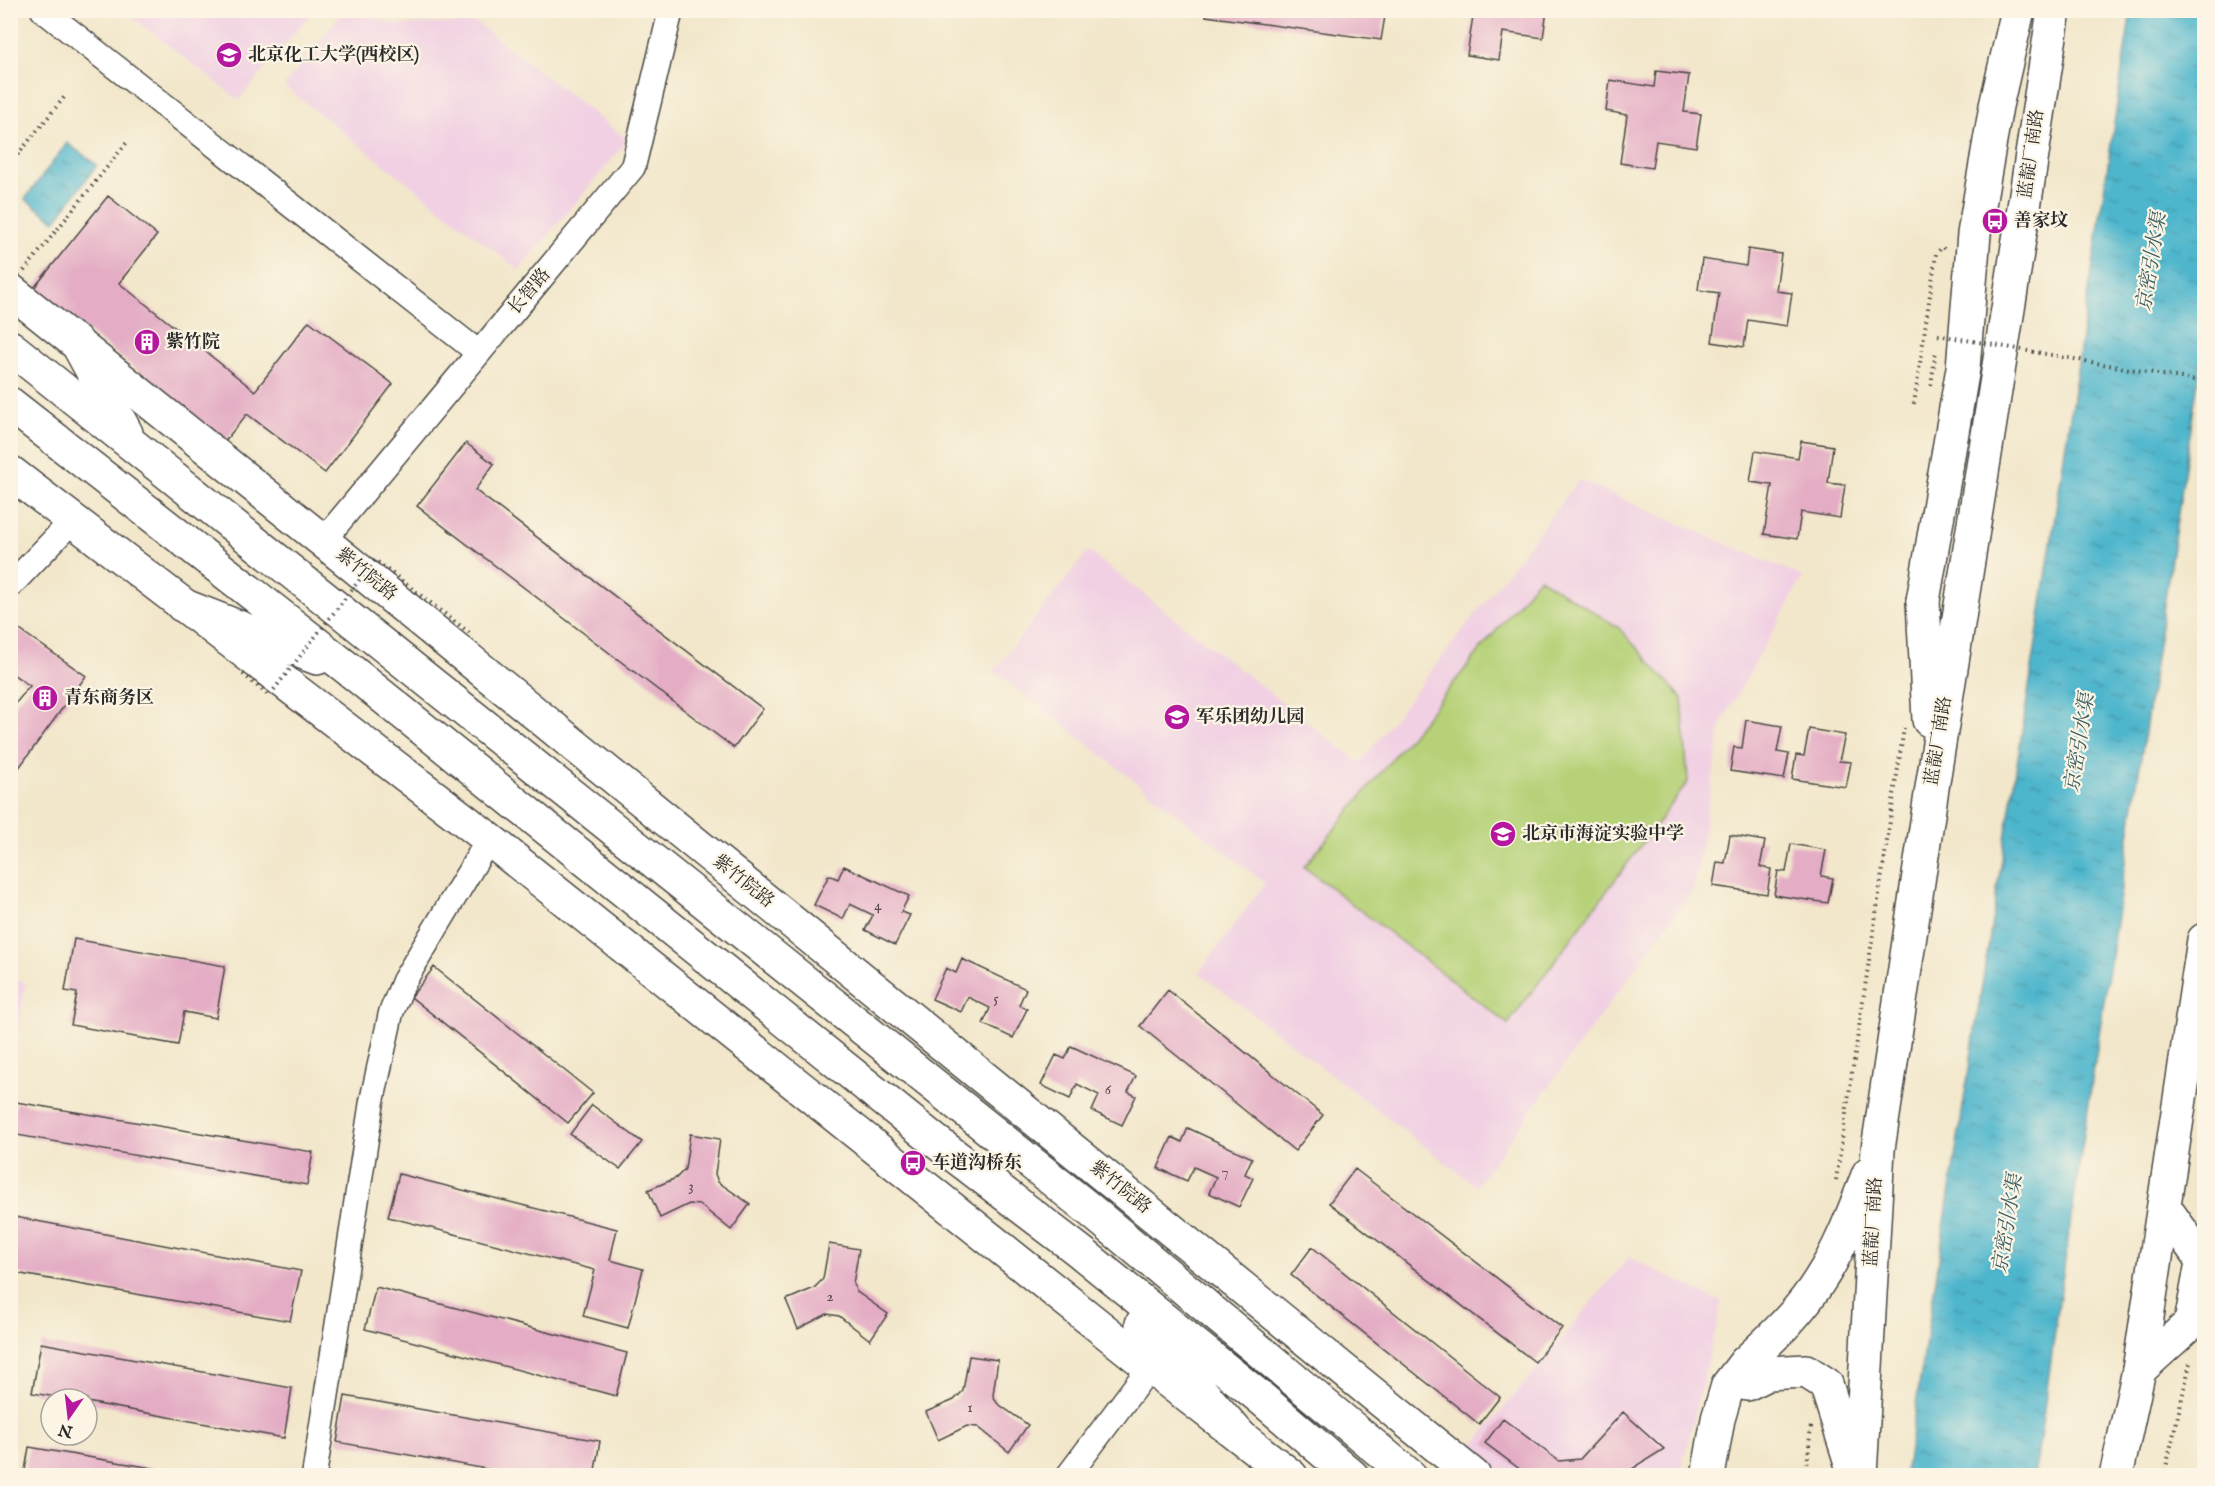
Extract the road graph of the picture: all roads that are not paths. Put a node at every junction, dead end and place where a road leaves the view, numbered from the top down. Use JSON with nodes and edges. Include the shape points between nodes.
{"nodes":[{"id":1,"x":43,"y":10,"type":"edge"},
{"id":2,"x":671,"y":10,"type":"edge"},
{"id":3,"x":2018,"y":10,"type":"edge"},
{"id":4,"x":2054,"y":10,"type":"edge"},
{"id":5,"x":14,"y":284,"type":"edge"},
{"id":6,"x":76,"y":341,"type":"junction"},
{"id":7,"x":10,"y":347,"type":"edge"},
{"id":8,"x":479,"y":353,"type":"junction"},
{"id":9,"x":10,"y":404,"type":"edge"},
{"id":10,"x":134,"y":448,"type":"junction"},
{"id":11,"x":10,"y":472,"type":"edge"},
{"id":12,"x":74,"y":520,"type":"junction"},
{"id":13,"x":323,"y":541,"type":"junction"},
{"id":14,"x":10,"y":586,"type":"edge"},
{"id":15,"x":182,"y":605,"type":"junction"},
{"id":16,"x":351,"y":671,"type":"junction"},
{"id":17,"x":1932,"y":788,"type":"junction"},
{"id":18,"x":489,"y":839,"type":"junction"},
{"id":19,"x":2205,"y":940,"type":"edge"},
{"id":20,"x":1878,"y":1149,"type":"junction"},
{"id":21,"x":2164,"y":1207,"type":"junction"},
{"id":22,"x":1078,"y":1250,"type":"junction"},
{"id":23,"x":2204,"y":1259,"type":"edge"},
{"id":24,"x":2198,"y":1317,"type":"edge"},
{"id":25,"x":1150,"y":1366,"type":"junction"},
{"id":26,"x":2139,"y":1370,"type":"junction"},
{"id":27,"x":1746,"y":1374,"type":"junction"},
{"id":28,"x":1240,"y":1436,"type":"junction"},
{"id":29,"x":314,"y":1476,"type":"edge"},
{"id":30,"x":1068,"y":1476,"type":"edge"},
{"id":31,"x":1291,"y":1476,"type":"edge"},
{"id":32,"x":1352,"y":1476,"type":"edge"},
{"id":33,"x":1410,"y":1476,"type":"edge"},
{"id":34,"x":1474,"y":1476,"type":"edge"},
{"id":35,"x":1708,"y":1476,"type":"edge"},
{"id":36,"x":1719,"y":1476,"type":"edge"},
{"id":37,"x":1855,"y":1476,"type":"edge"},
{"id":38,"x":1860,"y":1476,"type":"edge"},
{"id":39,"x":2116,"y":1476,"type":"edge"}],
"edges":[{"from":1,"to":8,"type":"street"},
{"from":2,"to":8,"type":"street","name":"长智路","via":[[633,167]]},
{"from":3,"to":17,"type":"main road","via":[[1996,106],[1974,234],[1963,368],[1923,602]]},
{"from":4,"to":17,"type":"main road","name":"蓝靛厂南路"},
{"from":5,"to":6,"type":"main road","name":"紫竹院路"},
{"from":6,"to":10,"type":"main road"},
{"from":6,"to":13,"type":"main road","name":"紫竹院路"},
{"from":7,"to":10,"type":"main road","name":"紫竹院路"},
{"from":8,"to":13,"type":"street","name":"长智路"},
{"from":9,"to":16,"type":"main road"},
{"from":10,"to":33,"type":"main road","name":"紫竹院路","via":[[1084,1205]]},
{"from":11,"to":12,"type":"main road"},
{"from":12,"to":14,"type":"street"},
{"from":12,"to":15,"type":"main road"},
{"from":13,"to":34,"type":"main road","name":"紫竹院路"},
{"from":15,"to":16,"type":"main road"},
{"from":15,"to":18,"type":"main road"},
{"from":16,"to":22,"type":"main road","via":[[924,1132]]},
{"from":17,"to":20,"type":"main road","name":"蓝靛厂南路"},
{"from":18,"to":25,"type":"main road"},
{"from":18,"to":29,"type":"street","via":[[404,981],[391,1013],[372,1101]]},
{"from":19,"to":21,"type":"main road"},
{"from":20,"to":27,"type":"main road","via":[[1822,1278]]},
{"from":20,"to":38,"type":"main road","name":"蓝靛厂南路"},
{"from":21,"to":23,"type":"main road"},
{"from":21,"to":26,"type":"main road"},
{"from":22,"to":28,"type":"main road"},
{"from":22,"to":32,"type":"main road"},
{"from":23,"to":24,"type":"main road"},
{"from":24,"to":26,"type":"main road"},
{"from":25,"to":28,"type":"main road"},
{"from":25,"to":30,"type":"street"},
{"from":26,"to":39,"type":"main road"},
{"from":27,"to":35,"type":"main road","via":[[1728,1385]]},
{"from":27,"to":36,"type":"main road","via":[[1733,1404]]},
{"from":27,"to":37,"type":"main road","via":[[1806,1371],[1826,1384]]},
{"from":28,"to":31,"type":"main road"}]}
